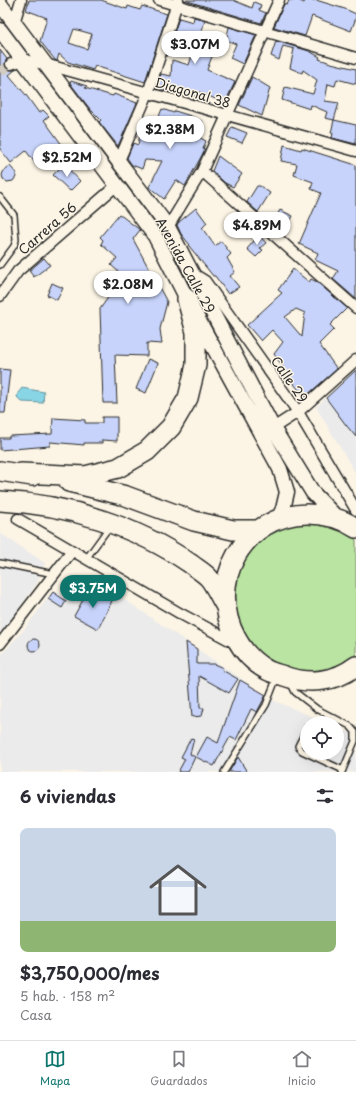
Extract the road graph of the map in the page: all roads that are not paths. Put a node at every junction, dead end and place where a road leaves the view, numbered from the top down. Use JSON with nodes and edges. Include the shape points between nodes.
{"nodes":[{"id":1,"x":21,"y":0,"type":"edge"},
{"id":2,"x":159,"y":0,"type":"edge"},
{"id":3,"x":279,"y":0,"type":"edge"},
{"id":4,"x":176,"y":2,"type":"edge"},
{"id":5,"x":0,"y":4,"type":"edge"},
{"id":6,"x":14,"y":23,"type":"junction"},
{"id":7,"x":0,"y":30,"type":"edge"},
{"id":8,"x":265,"y":30,"type":"junction"},
{"id":9,"x":356,"y":58,"type":"edge"},
{"id":10,"x":17,"y":62,"type":"junction"},
{"id":11,"x":45,"y":64,"type":"junction"},
{"id":12,"x":148,"y":93,"type":"junction"},
{"id":13,"x":227,"y":115,"type":"junction"},
{"id":14,"x":356,"y":151,"type":"edge"},
{"id":15,"x":118,"y":162,"type":"junction"},
{"id":16,"x":202,"y":171,"type":"junction"},
{"id":17,"x":117,"y":185,"type":"junction"},
{"id":18,"x":0,"y":197,"type":"edge"},
{"id":19,"x":168,"y":227,"type":"junction"},
{"id":20,"x":0,"y":265,"type":"edge"},
{"id":21,"x":191,"y":272,"type":"junction"},
{"id":22,"x":0,"y":296,"type":"edge"},
{"id":23,"x":187,"y":299,"type":"junction"},
{"id":24,"x":356,"y":308,"type":"edge"},
{"id":25,"x":356,"y":360,"type":"edge"},
{"id":26,"x":298,"y":412,"type":"junction"},
{"id":27,"x":273,"y":428,"type":"junction"},
{"id":28,"x":0,"y":471,"type":"edge"},
{"id":29,"x":21,"y":473,"type":"junction"},
{"id":30,"x":0,"y":501,"type":"edge"},
{"id":31,"x":356,"y":510,"type":"edge"},
{"id":32,"x":338,"y":518,"type":"junction"},
{"id":33,"x":18,"y":519,"type":"dead end"},
{"id":34,"x":278,"y":519,"type":"junction"},
{"id":35,"x":112,"y":524,"type":"junction"},
{"id":36,"x":356,"y":528,"type":"edge"},
{"id":37,"x":258,"y":530,"type":"junction"},
{"id":38,"x":72,"y":551,"type":"junction"},
{"id":39,"x":86,"y":559,"type":"junction"},
{"id":40,"x":0,"y":563,"type":"edge"},
{"id":41,"x":54,"y":574,"type":"junction"},
{"id":42,"x":225,"y":605,"type":"junction"},
{"id":43,"x":0,"y":644,"type":"edge"},
{"id":44,"x":241,"y":646,"type":"junction"},
{"id":45,"x":356,"y":666,"type":"edge"},
{"id":46,"x":283,"y":676,"type":"junction"},
{"id":47,"x":320,"y":681,"type":"junction"},
{"id":48,"x":356,"y":684,"type":"edge"},
{"id":49,"x":326,"y":760,"type":"edge"},
{"id":50,"x":342,"y":771,"type":"edge"},
{"id":51,"x":224,"y":772,"type":"edge"}],
"edges":[{"from":1,"to":6,"type":"street"},
{"from":2,"to":4,"type":"street"},
{"from":3,"to":8,"type":"street"},
{"from":4,"to":8,"type":"street"},
{"from":4,"to":12,"type":"street"},
{"from":5,"to":6,"type":"main road","name":"Avenida Calle 29"},
{"from":6,"to":11,"type":"main road","name":"Avenida Calle 29"},
{"from":7,"to":10,"type":"main road","name":"Avenida Calle 29"},
{"from":8,"to":9,"type":"street"},
{"from":8,"to":13,"type":"street"},
{"from":10,"to":11,"type":"street","name":"Diagonal 38"},
{"from":10,"to":17,"type":"main road","name":"Avenida Calle 29"},
{"from":11,"to":12,"type":"street","name":"Diagonal 38"},
{"from":11,"to":15,"type":"main road","name":"Avenida Calle 29"},
{"from":12,"to":13,"type":"street","name":"Diagonal 38"},
{"from":12,"to":15,"type":"street"},
{"from":13,"to":14,"type":"street","name":"Diagonal 38"},
{"from":13,"to":16,"type":"street"},
{"from":15,"to":19,"type":"main road","name":"Avenida Calle 29"},
{"from":16,"to":19,"type":"street"},
{"from":16,"to":24,"type":"street"},
{"from":17,"to":22,"type":"street","name":"Carrera 56","via":[[18,271]]},
{"from":17,"to":23,"type":"main road","name":"Avenida Calle 29","via":[[155,236]]},
{"from":18,"to":20,"type":"lane","via":[[14,215],[16,240]]},
{"from":19,"to":21,"type":"main road","name":"Avenida Calle 29"},
{"from":21,"to":26,"type":"street","name":"Calle 29","via":[[205,281]]},
{"from":21,"to":27,"type":"main road","name":"Avenida Calle 29"},
{"from":23,"to":29,"type":"highway","via":[[196,332],[196,365],[188,398],[171,427],[147,451],[118,468],[85,476]]},
{"from":23,"to":34,"type":"main road","name":"Avenida Calle 29","via":[[280,469],[287,492]]},
{"from":25,"to":26,"type":"street"},
{"from":26,"to":27,"type":"street"},
{"from":26,"to":31,"type":"street","name":"Calle 29"},
{"from":27,"to":32,"type":"main road","name":"Avenida Calle 29","via":[[313,493]]},
{"from":28,"to":29,"type":"highway"},
{"from":29,"to":37,"type":"highway","via":[[126,496],[194,521],[233,530]]},
{"from":30,"to":35,"type":"highway","via":[[24,502],[68,511]]},
{"from":32,"to":34,"type":"highway","via":[[298,514]]},
{"from":32,"to":36,"type":"highway"},
{"from":33,"to":38,"type":"street"},
{"from":34,"to":37,"type":"highway"},
{"from":35,"to":39,"type":"lane"},
{"from":35,"to":42,"type":"highway","via":[[152,541],[209,577]]},
{"from":37,"to":42,"type":"highway","via":[[236,556],[225,588]]},
{"from":38,"to":39,"type":"street"},
{"from":38,"to":41,"type":"street"},
{"from":39,"to":44,"type":"street"},
{"from":40,"to":41,"type":"lane"},
{"from":41,"to":43,"type":"street"},
{"from":42,"to":44,"type":"highway","via":[[230,626]]},
{"from":44,"to":46,"type":"highway","via":[[253,660],[267,670]]},
{"from":45,"to":47,"type":"highway","via":[[347,673]]},
{"from":46,"to":47,"type":"highway","via":[[302,681]]},
{"from":46,"to":50,"type":"lane","via":[[295,692],[317,709],[350,726],[355,732],[355,741]]},
{"from":46,"to":51,"type":"lane"},
{"from":47,"to":48,"type":"highway"},
{"from":49,"to":50,"type":"lane"}]}
